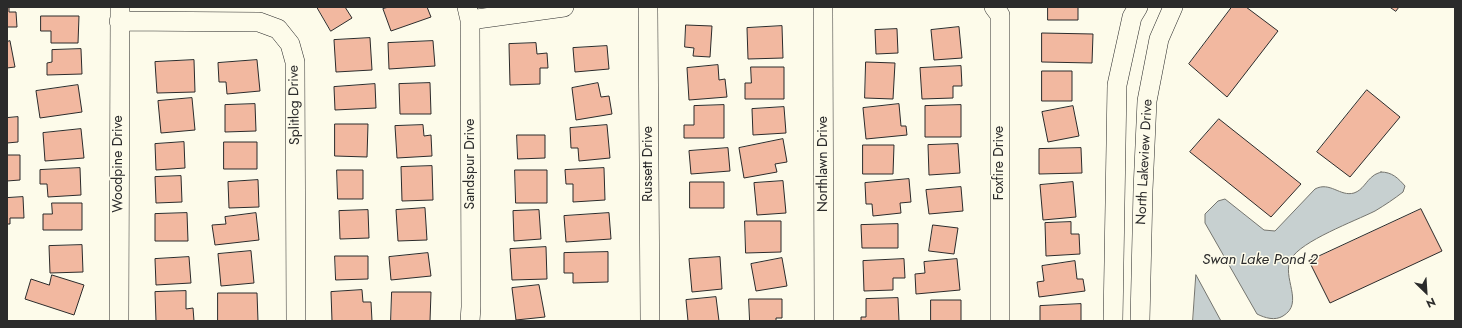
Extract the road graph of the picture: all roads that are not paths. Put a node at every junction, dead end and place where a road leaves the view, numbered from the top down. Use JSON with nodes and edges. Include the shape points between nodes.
{"nodes":[{"id":1,"x":564,"y":7,"type":"edge"},
{"id":2,"x":648,"y":7,"type":"edge"},
{"id":3,"x":823,"y":7,"type":"edge"},
{"id":4,"x":994,"y":7,"type":"edge"},
{"id":5,"x":1138,"y":7,"type":"edge"},
{"id":6,"x":1173,"y":7,"type":"edge"},
{"id":7,"x":469,"y":13,"type":"edge"},
{"id":8,"x":120,"y":14,"type":"edge"},
{"id":9,"x":1116,"y":188,"type":"junction"},
{"id":10,"x":1143,"y":190,"type":"junction"},
{"id":11,"x":119,"y":321,"type":"edge"},
{"id":12,"x":296,"y":321,"type":"edge"},
{"id":13,"x":470,"y":321,"type":"edge"},
{"id":14,"x":650,"y":321,"type":"edge"},
{"id":15,"x":824,"y":321,"type":"edge"},
{"id":16,"x":1000,"y":321,"type":"edge"},
{"id":17,"x":1113,"y":321,"type":"edge"},
{"id":18,"x":1140,"y":321,"type":"edge"}],
"edges":[{"from":1,"to":7,"type":"street"},
{"from":2,"to":14,"type":"street","name":"Russett Drive"},
{"from":3,"to":15,"type":"street","name":"Northlawn Drive"},
{"from":4,"to":16,"type":"street","name":"Foxfire Drive","via":[[1000,15]]},
{"from":5,"to":9,"type":"street","name":"North Lakeview Drive","via":[[1132,17],[1117,85]]},
{"from":6,"to":10,"type":"street","name":"North Lakeview Drive","via":[[1159,39],[1147,101]]},
{"from":7,"to":13,"type":"street","name":"Sandspur Drive"},
{"from":8,"to":11,"type":"street","name":"Woodpine Drive"},
{"from":8,"to":12,"type":"street","name":"Splitlog Drive","via":[[259,22],[278,29],[290,44],[295,62]]},
{"from":9,"to":10,"type":"street"},
{"from":9,"to":17,"type":"street","name":"North Lakeview Drive"},
{"from":10,"to":18,"type":"street","name":"North Lakeview Drive"}]}
